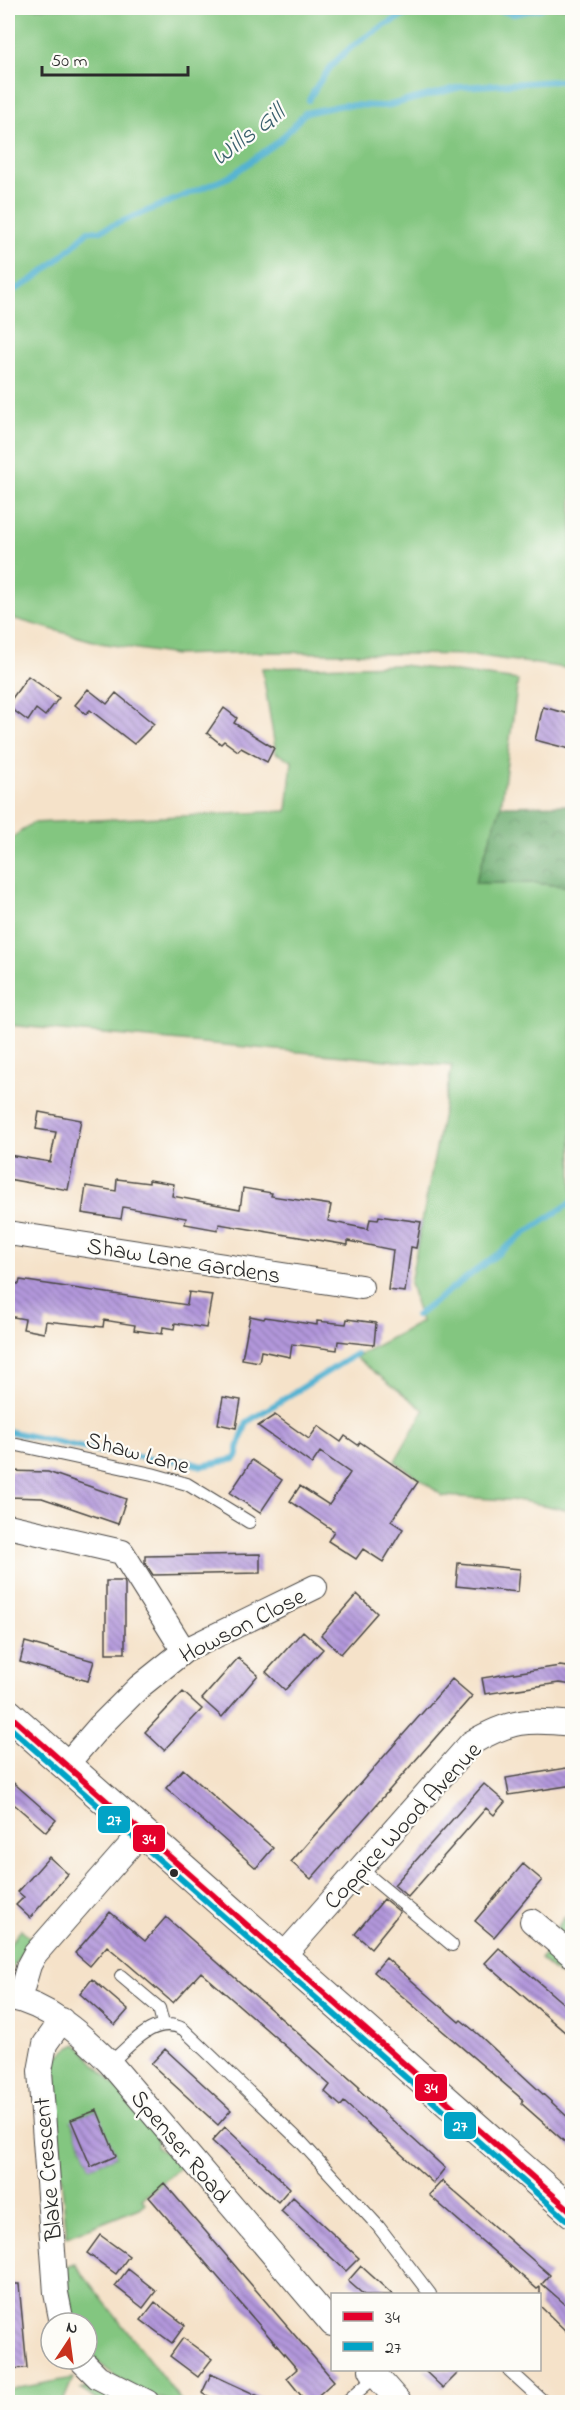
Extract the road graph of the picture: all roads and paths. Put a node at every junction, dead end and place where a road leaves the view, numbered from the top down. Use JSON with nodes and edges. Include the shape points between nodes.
{"nodes":[{"id":1,"x":8,"y":1233,"type":"edge"},
{"id":2,"x":361,"y":1287,"type":"dead end"},
{"id":3,"x":8,"y":1443,"type":"edge"},
{"id":4,"x":249,"y":1522,"type":"dead end"},
{"id":5,"x":8,"y":1526,"type":"edge"},
{"id":6,"x":315,"y":1587,"type":"dead end"},
{"id":7,"x":184,"y":1651,"type":"junction"},
{"id":8,"x":8,"y":1714,"type":"edge"},
{"id":9,"x":573,"y":1724,"type":"edge"},
{"id":10,"x":66,"y":1765,"type":"junction"},
{"id":11,"x":142,"y":1832,"type":"junction"},
{"id":12,"x":360,"y":1868,"type":"junction"},
{"id":13,"x":533,"y":1921,"type":"dead end"},
{"id":14,"x":452,"y":1945,"type":"dead end"},
{"id":15,"x":573,"y":1955,"type":"edge"},
{"id":16,"x":283,"y":1956,"type":"junction"},
{"id":17,"x":121,"y":1976,"type":"dead end"},
{"id":18,"x":13,"y":1998,"type":"edge"},
{"id":19,"x":62,"y":2020,"type":"junction"},
{"id":20,"x":163,"y":2024,"type":"junction"},
{"id":21,"x":110,"y":2063,"type":"junction"},
{"id":22,"x":573,"y":2212,"type":"edge"},
{"id":23,"x":428,"y":2293,"type":"edge"},
{"id":24,"x":60,"y":2311,"type":"edge"},
{"id":25,"x":331,"y":2322,"type":"edge"},
{"id":26,"x":92,"y":2371,"type":"edge"},
{"id":27,"x":510,"y":2371,"type":"edge"},
{"id":28,"x":374,"y":2373,"type":"edge"},
{"id":29,"x":147,"y":2403,"type":"edge"},
{"id":30,"x":346,"y":2403,"type":"edge"},
{"id":31,"x":399,"y":2403,"type":"edge"},
{"id":32,"x":544,"y":2403,"type":"edge"}],
"edges":[{"from":1,"to":2,"type":"street","name":"Shaw Lane Gardens"},
{"from":3,"to":4,"type":"lane","name":"Shaw Lane","via":[[187,1484]]},
{"from":5,"to":7,"type":"street","via":[[122,1552]]},
{"from":6,"to":7,"type":"street","name":"Howson Close"},
{"from":7,"to":10,"type":"street","name":"Howson Close","via":[[139,1687]]},
{"from":8,"to":10,"type":"street"},
{"from":9,"to":12,"type":"street","name":"Coppice Wood Avenue","via":[[521,1722],[499,1727],[471,1743]]},
{"from":10,"to":11,"type":"street"},
{"from":11,"to":16,"type":"street"},
{"from":11,"to":18,"type":"street","via":[[35,1954]]},
{"from":12,"to":14,"type":"lane"},
{"from":12,"to":16,"type":"street","name":"Coppice Wood Avenue"},
{"from":13,"to":15,"type":"street"},
{"from":16,"to":22,"type":"street"},
{"from":17,"to":20,"type":"lane","via":[[159,2008]]},
{"from":18,"to":19,"type":"street","name":"Spenser Road"},
{"from":19,"to":21,"type":"street","name":"Spenser Road"},
{"from":19,"to":24,"type":"street","name":"Blake Crescent","via":[[45,2043],[40,2071]]},
{"from":20,"to":21,"type":"lane","via":[[151,2028]]},
{"from":20,"to":23,"type":"lane","via":[[183,2029],[301,2142],[378,2226]]},
{"from":21,"to":25,"type":"street","name":"Spenser Road"},
{"from":26,"to":29,"type":"street"},
{"from":27,"to":32,"type":"lane"},
{"from":28,"to":30,"type":"lane"},
{"from":28,"to":31,"type":"street"}]}
